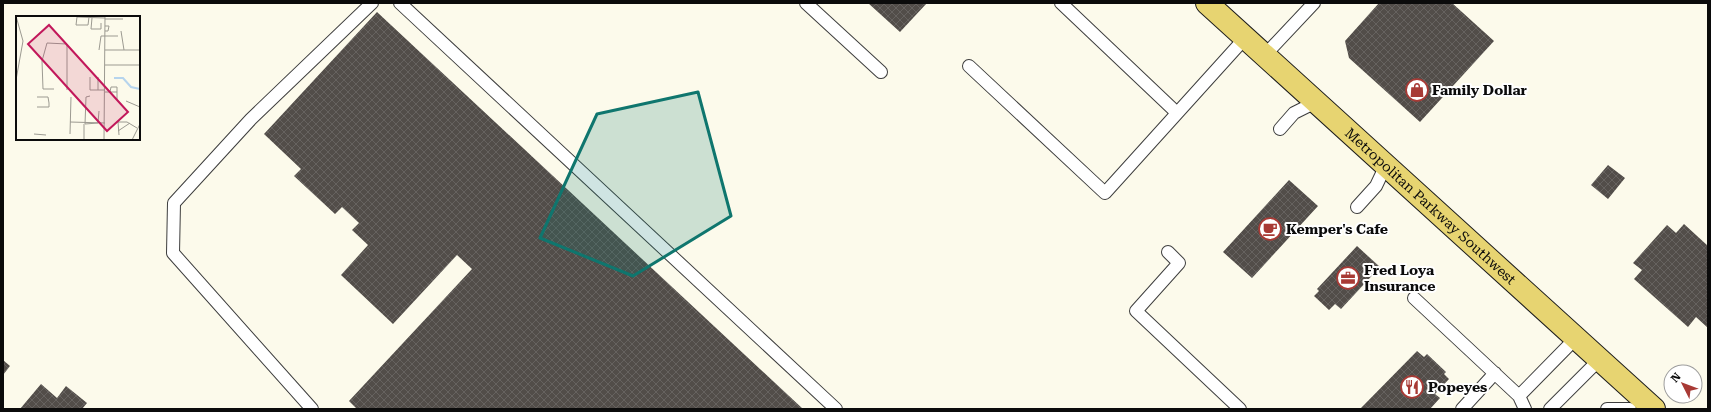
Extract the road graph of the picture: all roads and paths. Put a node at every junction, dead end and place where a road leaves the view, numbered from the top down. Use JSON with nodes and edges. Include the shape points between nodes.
{"nodes":[{"id":1,"x":372,"y":3,"type":"edge"},
{"id":2,"x":400,"y":3,"type":"edge"},
{"id":3,"x":806,"y":3,"type":"edge"},
{"id":4,"x":1061,"y":3,"type":"edge"},
{"id":5,"x":1207,"y":3,"type":"edge"},
{"id":6,"x":1314,"y":3,"type":"edge"},
{"id":7,"x":1246,"y":38,"type":"junction"},
{"id":8,"x":1265,"y":55,"type":"junction"},
{"id":9,"x":969,"y":66,"type":"dead end"},
{"id":10,"x":881,"y":72,"type":"dead end"},
{"id":11,"x":1316,"y":102,"type":"junction"},
{"id":12,"x":1177,"y":113,"type":"junction"},
{"id":13,"x":1280,"y":130,"type":"dead end"},
{"id":14,"x":1386,"y":165,"type":"junction"},
{"id":15,"x":1357,"y":207,"type":"dead end"},
{"id":16,"x":1168,"y":252,"type":"dead end"},
{"id":17,"x":1414,"y":298,"type":"dead end"},
{"id":18,"x":1576,"y":338,"type":"junction"},
{"id":19,"x":1600,"y":359,"type":"junction"},
{"id":20,"x":1495,"y":373,"type":"junction"},
{"id":21,"x":1519,"y":396,"type":"junction"},
{"id":22,"x":312,"y":409,"type":"edge"},
{"id":23,"x":836,"y":409,"type":"edge"},
{"id":24,"x":1240,"y":409,"type":"edge"},
{"id":25,"x":1462,"y":409,"type":"edge"},
{"id":26,"x":1525,"y":409,"type":"edge"},
{"id":27,"x":1550,"y":409,"type":"edge"},
{"id":28,"x":1607,"y":409,"type":"edge"},
{"id":29,"x":1630,"y":409,"type":"edge"},
{"id":30,"x":1654,"y":409,"type":"edge"}],
"edges":[{"from":1,"to":22,"type":"lane","via":[[251,119],[174,203],[173,253]]},
{"from":2,"to":23,"type":"lane"},
{"from":3,"to":10,"type":"lane"},
{"from":4,"to":12,"type":"lane"},
{"from":5,"to":7,"type":"main road","name":"Metropolitan Parkway Southwest"},
{"from":6,"to":8,"type":"lane"},
{"from":7,"to":8,"type":"main road","name":"Metropolitan Parkway Southwest"},
{"from":7,"to":12,"type":"lane"},
{"from":8,"to":11,"type":"main road","name":"Metropolitan Parkway Southwest"},
{"from":9,"to":12,"type":"lane","via":[[1105,193]]},
{"from":11,"to":13,"type":"lane","via":[[1294,113]]},
{"from":11,"to":14,"type":"main road","name":"Metropolitan Parkway Southwest"},
{"from":14,"to":15,"type":"lane","via":[[1376,186]]},
{"from":14,"to":18,"type":"main road","name":"Metropolitan Parkway Southwest"},
{"from":16,"to":24,"type":"lane","via":[[1179,263],[1136,311]]},
{"from":17,"to":20,"type":"lane"},
{"from":18,"to":19,"type":"main road","name":"Metropolitan Parkway Southwest"},
{"from":18,"to":21,"type":"lane"},
{"from":19,"to":27,"type":"lane"},
{"from":19,"to":30,"type":"main road","name":"Metropolitan Parkway Southwest"},
{"from":20,"to":21,"type":"lane"},
{"from":20,"to":25,"type":"lane"},
{"from":21,"to":26,"type":"lane"},
{"from":28,"to":29,"type":"lane"}]}
